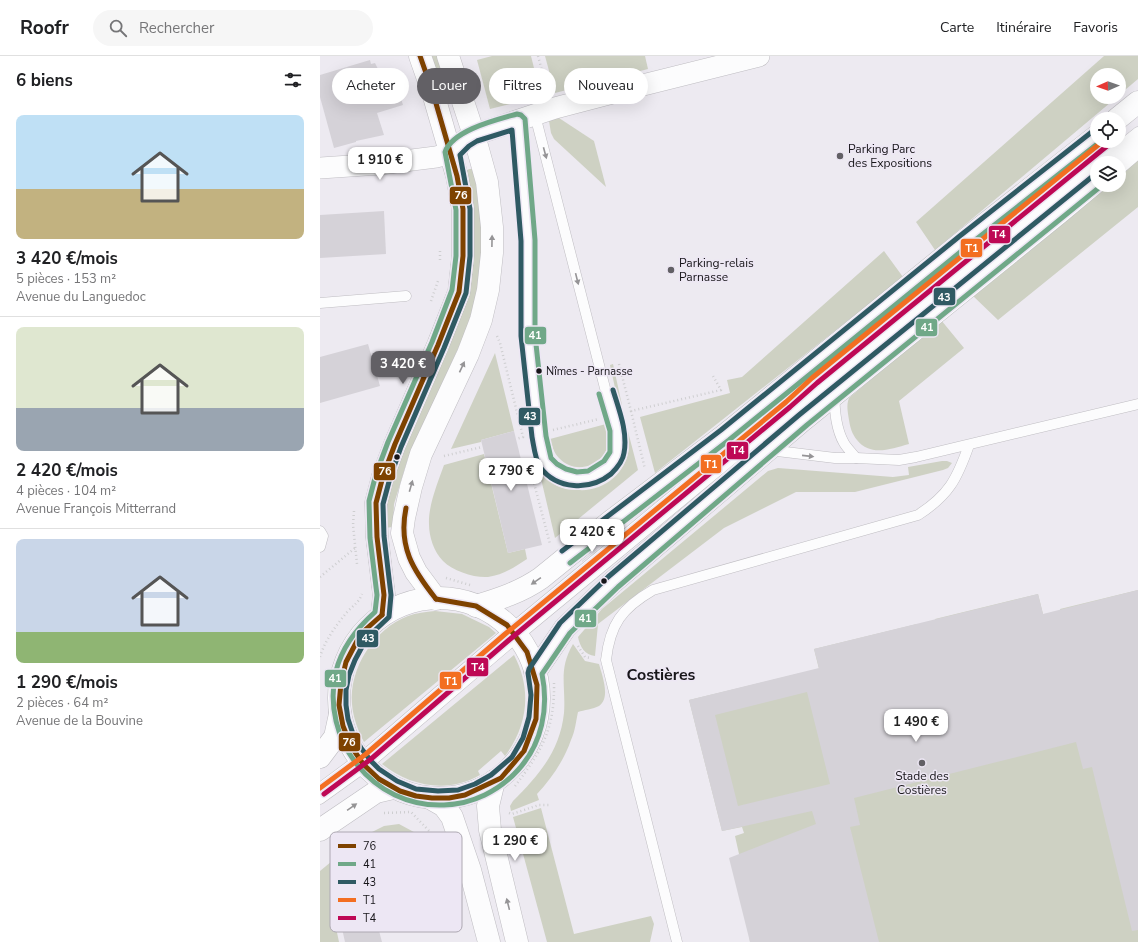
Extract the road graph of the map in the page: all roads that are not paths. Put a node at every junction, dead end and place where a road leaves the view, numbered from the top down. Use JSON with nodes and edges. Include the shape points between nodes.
{"nodes":[{"id":1,"x":420,"y":56,"type":"edge"},
{"id":2,"x":448,"y":56,"type":"edge"},
{"id":3,"x":759,"y":56,"type":"edge"},
{"id":4,"x":1138,"y":102,"type":"edge"},
{"id":5,"x":1126,"y":112,"type":"edge"},
{"id":6,"x":1138,"y":112,"type":"edge"},
{"id":7,"x":535,"y":115,"type":"junction"},
{"id":8,"x":1126,"y":122,"type":"edge"},
{"id":9,"x":1138,"y":132,"type":"edge"},
{"id":10,"x":474,"y":135,"type":"junction"},
{"id":11,"x":1090,"y":142,"type":"edge"},
{"id":12,"x":1138,"y":146,"type":"edge"},
{"id":13,"x":1094,"y":148,"type":"edge"},
{"id":14,"x":452,"y":153,"type":"junction"},
{"id":15,"x":1108,"y":156,"type":"edge"},
{"id":16,"x":1126,"y":156,"type":"edge"},
{"id":17,"x":320,"y":168,"type":"edge"},
{"id":18,"x":1090,"y":170,"type":"edge"},
{"id":19,"x":1090,"y":187,"type":"edge"},
{"id":20,"x":406,"y":296,"type":"dead end"},
{"id":21,"x":320,"y":303,"type":"edge"},
{"id":22,"x":834,"y":396,"type":"junction"},
{"id":23,"x":1138,"y":404,"type":"edge"},
{"id":24,"x":970,"y":445,"type":"junction"},
{"id":25,"x":769,"y":450,"type":"junction"},
{"id":26,"x":856,"y":458,"type":"junction"},
{"id":27,"x":320,"y":531,"type":"edge"},
{"id":28,"x":320,"y":547,"type":"edge"},
{"id":29,"x":474,"y":596,"type":"junction"},
{"id":30,"x":436,"y":598,"type":"junction"},
{"id":31,"x":382,"y":616,"type":"junction"},
{"id":32,"x":515,"y":632,"type":"junction"},
{"id":33,"x":544,"y":675,"type":"junction"},
{"id":34,"x":340,"y":714,"type":"junction"},
{"id":35,"x":320,"y":757,"type":"edge"},
{"id":36,"x":362,"y":762,"type":"junction"},
{"id":37,"x":503,"y":786,"type":"junction"},
{"id":38,"x":320,"y":788,"type":"edge"},
{"id":39,"x":393,"y":788,"type":"junction"},
{"id":40,"x":430,"y":798,"type":"junction"},
{"id":41,"x":320,"y":799,"type":"edge"},
{"id":42,"x":320,"y":830,"type":"edge"},
{"id":43,"x":457,"y":832,"type":"edge"},
{"id":44,"x":462,"y":846,"type":"edge"},
{"id":45,"x":489,"y":942,"type":"edge"},
{"id":46,"x":517,"y":942,"type":"edge"},
{"id":47,"x":677,"y":942,"type":"edge"}],
"edges":[{"from":1,"to":14,"type":"main road"},
{"from":2,"to":10,"type":"main road"},
{"from":3,"to":7,"type":"street"},
{"from":4,"to":5,"type":"main road"},
{"from":6,"to":8,"type":"lane"},
{"from":7,"to":7,"type":"lane","one_way":true,"via":[[618,440],[617,454],[612,463],[597,475],[586,479],[575,480],[553,470],[546,462],[541,448],[528,335],[528,241]]},
{"from":7,"to":10,"type":"street"},
{"from":9,"to":15,"type":"lane"},
{"from":10,"to":14,"type":"street"},
{"from":30,"to":10,"type":"main road","one_way":true,"via":[[416,572],[402,533],[411,486],[422,454],[468,354],[488,290],[492,253],[490,203]]},
{"from":11,"to":29,"type":"main road","one_way":true,"via":[[725,435],[541,578],[506,597]]},
{"from":12,"to":16,"type":"main road"},
{"from":13,"to":32,"type":"lane","via":[[812,378]]},
{"from":14,"to":17,"type":"street","via":[[380,164]]},
{"from":14,"to":31,"type":"main road","via":[[463,209],[463,256],[459,292],[395,444],[376,503],[384,595]]},
{"from":18,"to":32,"type":"lane"},
{"from":19,"to":22,"type":"main road"},
{"from":20,"to":21,"type":"lane"},
{"from":22,"to":25,"type":"main road"},
{"from":22,"to":26,"type":"lane","via":[[839,432],[844,444]]},
{"from":23,"to":24,"type":"lane"},
{"from":24,"to":26,"type":"lane","via":[[899,460]]},
{"from":24,"to":47,"type":"lane","via":[[948,490],[918,515],[654,590],[626,610],[615,626],[608,642],[606,660]]},
{"from":25,"to":26,"type":"lane","one_way":true},
{"from":25,"to":33,"type":"main road","via":[[613,582],[565,628]]},
{"from":27,"to":28,"type":"lane","via":[[323,536]]},
{"from":29,"to":30,"type":"main road","via":[[456,600]]},
{"from":29,"to":32,"type":"main road"},
{"from":30,"to":31,"type":"main road","via":[[413,602]]},
{"from":31,"to":34,"type":"main road","via":[[357,640],[346,660],[339,690]]},
{"from":32,"to":33,"type":"main road"},
{"from":32,"to":36,"type":"lane"},
{"from":33,"to":37,"type":"main road","via":[[537,682],[538,708],[530,740]]},
{"from":34,"to":35,"type":"main road","via":[[334,737]]},
{"from":34,"to":36,"type":"main road","via":[[347,739]]},
{"from":36,"to":38,"type":"lane"},
{"from":36,"to":39,"type":"main road"},
{"from":36,"to":41,"type":"lane"},
{"from":37,"to":40,"type":"main road","via":[[455,797]]},
{"from":46,"to":37,"type":"main road","one_way":true,"via":[[490,830],[488,806]]},
{"from":39,"to":40,"type":"main road","via":[[413,796]]},
{"from":42,"to":39,"type":"main road","one_way":true,"via":[[376,792]]},
{"from":40,"to":43,"type":"main road","via":[[444,806],[452,817]]},
{"from":44,"to":45,"type":"main road"}]}
